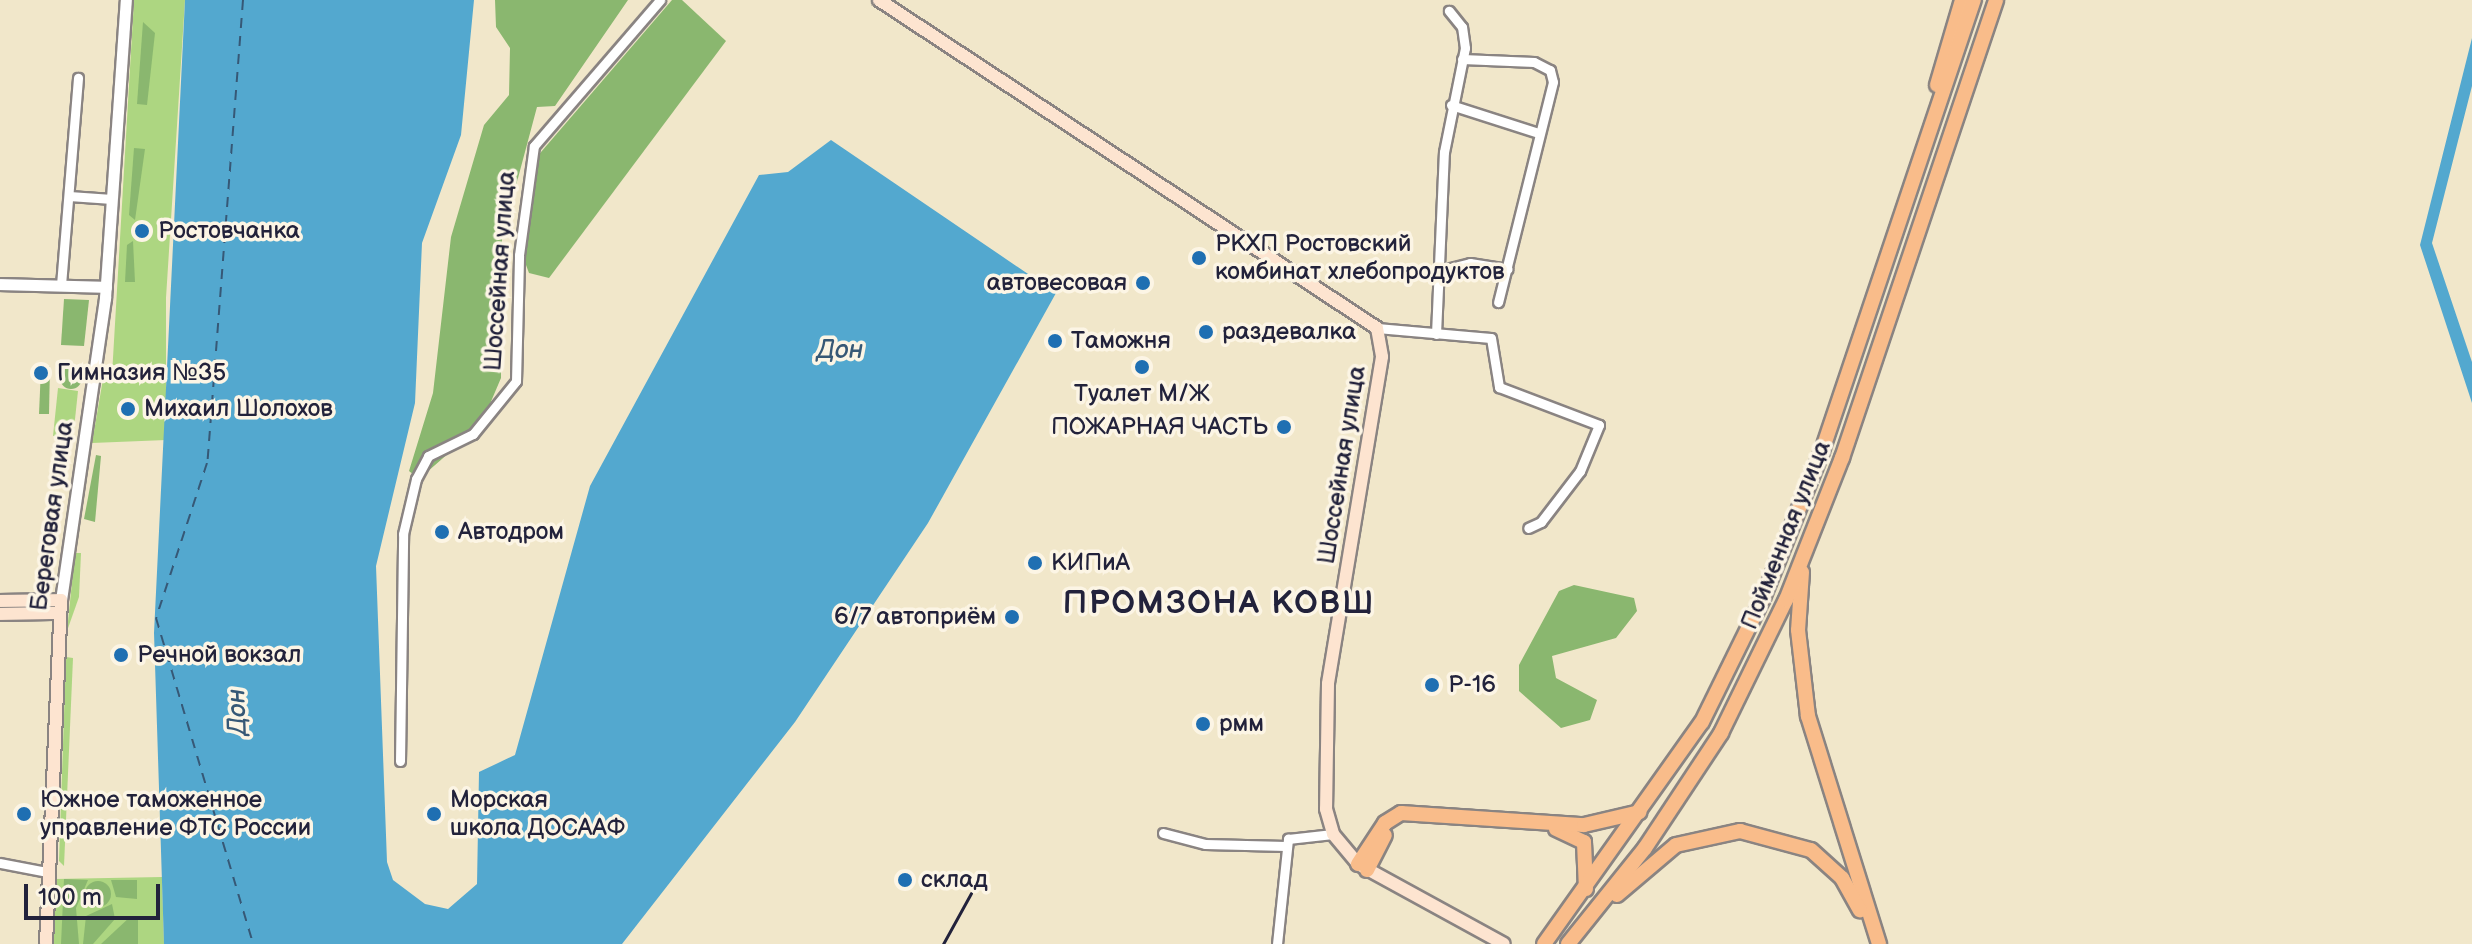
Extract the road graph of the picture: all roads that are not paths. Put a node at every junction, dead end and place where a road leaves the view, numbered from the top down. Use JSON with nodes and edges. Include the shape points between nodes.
{"nodes":[{"id":1,"x":126,"y":0,"type":"edge"},
{"id":2,"x":660,"y":0,"type":"edge"},
{"id":3,"x":879,"y":0,"type":"edge"},
{"id":4,"x":1962,"y":0,"type":"edge"},
{"id":5,"x":1974,"y":0,"type":"edge"},
{"id":6,"x":1996,"y":0,"type":"edge"},
{"id":7,"x":1449,"y":11,"type":"dead end"},
{"id":8,"x":1462,"y":59,"type":"junction"},
{"id":9,"x":78,"y":78,"type":"dead end"},
{"id":10,"x":1451,"y":105,"type":"junction"},
{"id":11,"x":1538,"y":133,"type":"junction"},
{"id":12,"x":1923,"y":147,"type":"junction"},
{"id":13,"x":69,"y":196,"type":"junction"},
{"id":14,"x":112,"y":199,"type":"junction"},
{"id":15,"x":1508,"y":269,"type":"junction"},
{"id":16,"x":1438,"y":271,"type":"junction"},
{"id":17,"x":0,"y":284,"type":"edge"},
{"id":18,"x":61,"y":285,"type":"junction"},
{"id":19,"x":106,"y":287,"type":"junction"},
{"id":20,"x":1498,"y":302,"type":"dead end"},
{"id":21,"x":1377,"y":328,"type":"junction"},
{"id":22,"x":1436,"y":334,"type":"junction"},
{"id":23,"x":1819,"y":513,"type":"junction"},
{"id":24,"x":1528,"y":528,"type":"dead end"},
{"id":25,"x":0,"y":601,"type":"edge"},
{"id":26,"x":60,"y":606,"type":"junction"},
{"id":27,"x":0,"y":614,"type":"edge"},
{"id":28,"x":400,"y":761,"type":"dead end"},
{"id":29,"x":1644,"y":809,"type":"junction"},
{"id":30,"x":1163,"y":833,"type":"dead end"},
{"id":31,"x":1333,"y":834,"type":"junction"},
{"id":32,"x":1287,"y":842,"type":"junction"},
{"id":33,"x":0,"y":863,"type":"edge"},
{"id":34,"x":1363,"y":867,"type":"junction"},
{"id":35,"x":47,"y":872,"type":"junction"},
{"id":36,"x":1584,"y":895,"type":"junction"},
{"id":37,"x":1599,"y":907,"type":"junction"},
{"id":38,"x":46,"y":944,"type":"edge"},
{"id":39,"x":1277,"y":944,"type":"edge"},
{"id":40,"x":1504,"y":944,"type":"edge"},
{"id":41,"x":1544,"y":944,"type":"edge"},
{"id":42,"x":1568,"y":944,"type":"edge"},
{"id":43,"x":1871,"y":944,"type":"edge"},
{"id":44,"x":1879,"y":944,"type":"edge"}],
"edges":[{"from":1,"to":14,"type":"street","name":"Береговая улица"},
{"from":2,"to":28,"type":"street","name":"Шоссейная улица","via":[[534,146],[519,255],[516,381],[473,434],[428,456],[403,534]]},
{"from":3,"to":21,"type":"main road"},
{"from":4,"to":12,"type":"main road"},
{"from":5,"to":12,"type":"main road"},
{"from":6,"to":23,"type":"main road","name":"Пойменная улица"},
{"from":7,"to":8,"type":"street","via":[[1462,27]]},
{"from":8,"to":10,"type":"street"},
{"from":8,"to":11,"type":"street","via":[[1534,62],[1550,70],[1551,102]]},
{"from":9,"to":13,"type":"street"},
{"from":10,"to":11,"type":"street"},
{"from":10,"to":16,"type":"street"},
{"from":11,"to":15,"type":"street"},
{"from":12,"to":29,"type":"main road","name":"Пойменная улица","via":[[1769,584],[1702,722]]},
{"from":13,"to":14,"type":"street"},
{"from":13,"to":18,"type":"street"},
{"from":14,"to":19,"type":"street","name":"Береговая улица"},
{"from":15,"to":16,"type":"street","via":[[1470,263]]},
{"from":15,"to":20,"type":"street"},
{"from":16,"to":22,"type":"street"},
{"from":17,"to":18,"type":"street"},
{"from":18,"to":19,"type":"street"},
{"from":19,"to":26,"type":"street","name":"Береговая улица"},
{"from":21,"to":22,"type":"street"},
{"from":21,"to":31,"type":"main road","name":"Шоссейная улица","via":[[1382,357],[1325,714],[1323,777]]},
{"from":22,"to":24,"type":"street","via":[[1491,338],[1499,387],[1599,425],[1580,471],[1541,522]]},
{"from":23,"to":37,"type":"main road","name":"Пойменная улица","via":[[1721,733]]},
{"from":23,"to":44,"type":"main road","via":[[1802,574],[1801,675],[1818,758]]},
{"from":25,"to":26,"type":"main road"},
{"from":26,"to":27,"type":"main road"},
{"from":26,"to":35,"type":"main road","name":"Береговая улица"},
{"from":29,"to":34,"type":"main road","via":[[1623,821],[1584,825],[1401,813],[1385,823]]},
{"from":29,"to":36,"type":"main road","name":"Пойменная улица"},
{"from":30,"to":32,"type":"street","via":[[1186,842]]},
{"from":31,"to":32,"type":"street"},
{"from":31,"to":34,"type":"main road","name":"Шоссейная улица"},
{"from":32,"to":39,"type":"street"},
{"from":33,"to":35,"type":"street"},
{"from":34,"to":36,"type":"main road","via":[[1391,827],[1405,820],[1565,830],[1589,856]]},
{"from":34,"to":40,"type":"main road","name":"Шоссейная улица"},
{"from":35,"to":38,"type":"main road","name":"Береговая улица"},
{"from":36,"to":41,"type":"main road","name":"Пойменная улица"},
{"from":37,"to":42,"type":"main road"},
{"from":37,"to":43,"type":"main road","via":[[1676,845],[1716,834],[1765,834],[1828,864],[1857,900]]}]}
